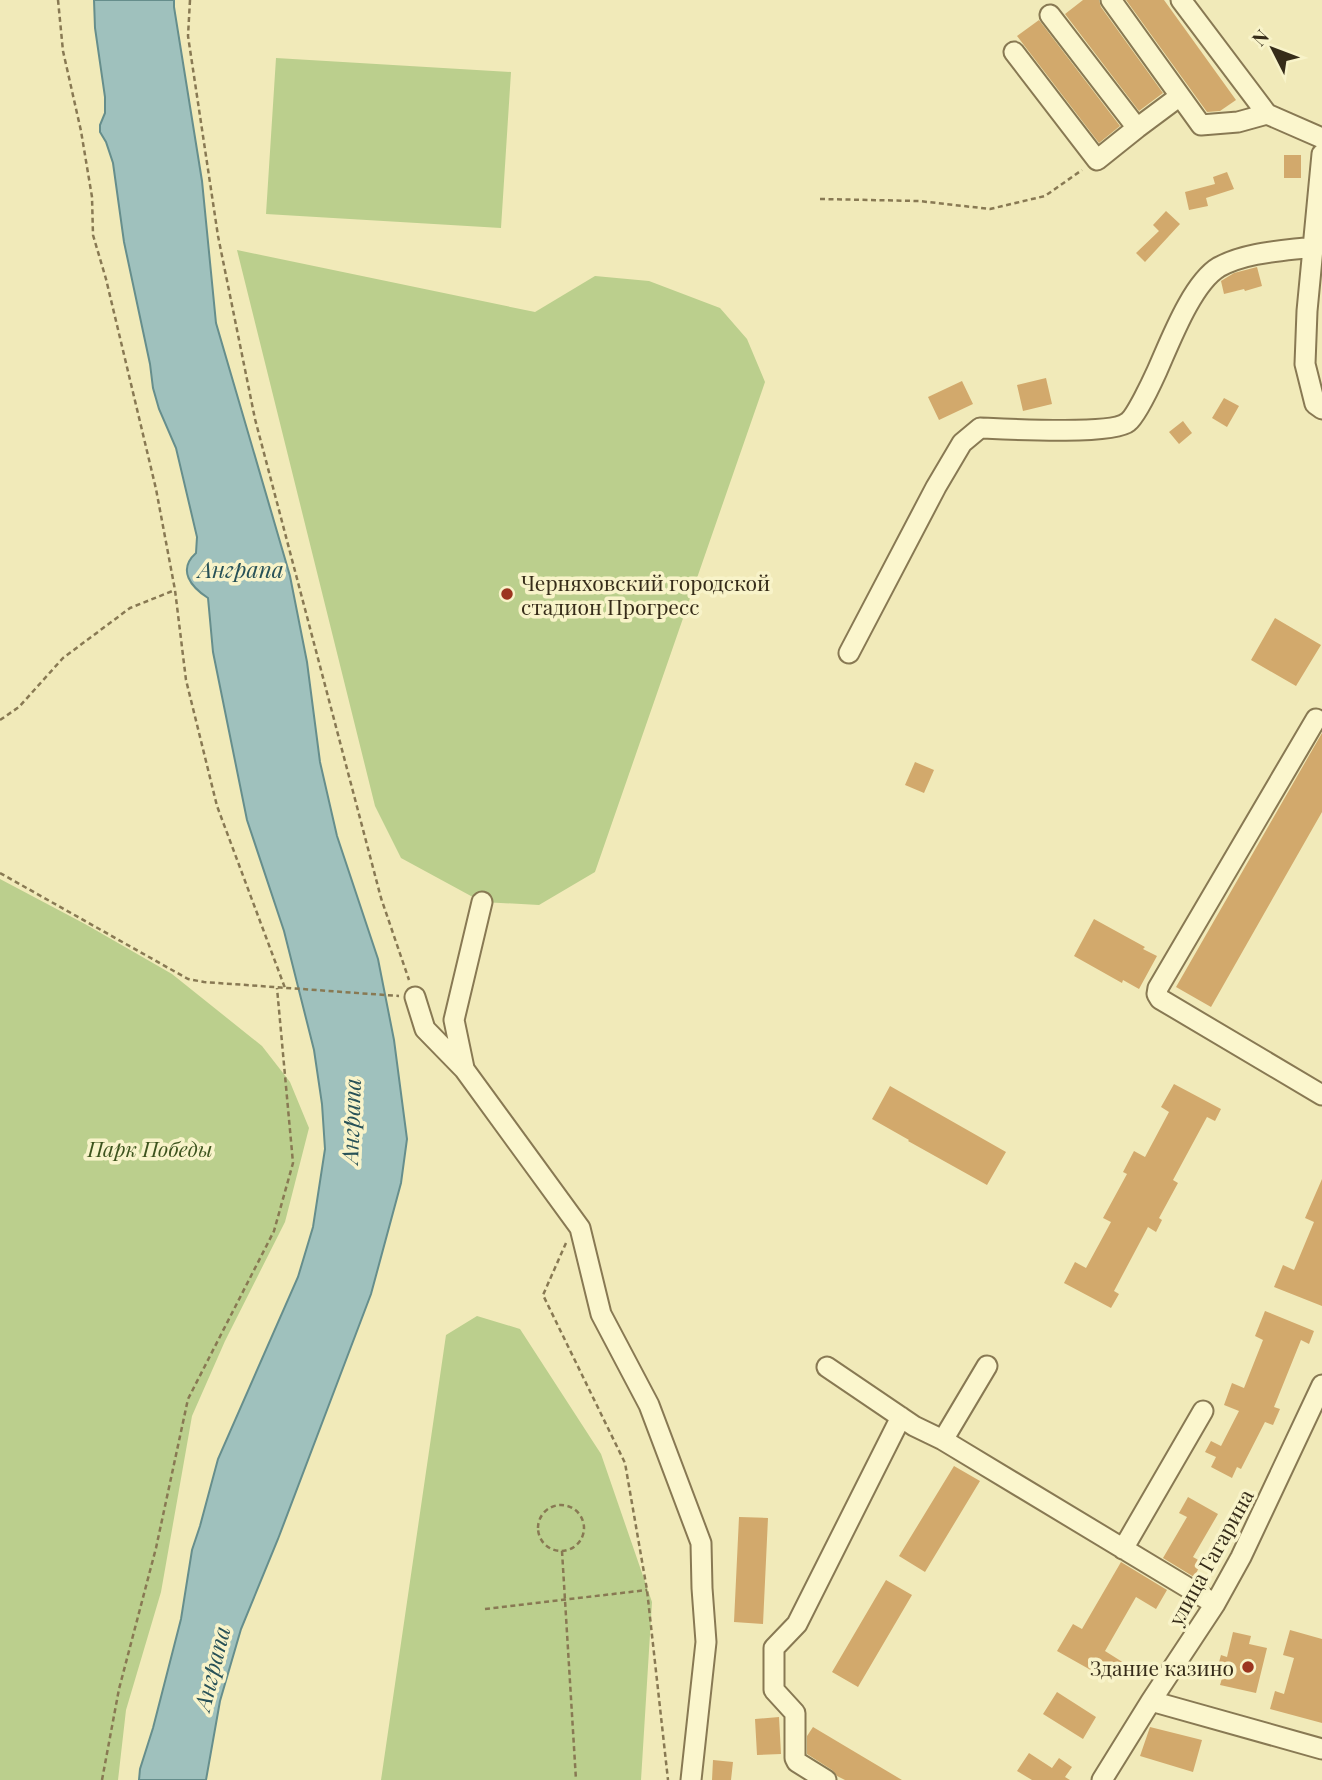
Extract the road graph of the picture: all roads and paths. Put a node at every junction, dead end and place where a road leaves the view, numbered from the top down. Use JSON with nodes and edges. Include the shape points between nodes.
{"nodes":[{"id":1,"x":58,"y":0,"type":"edge"},
{"id":2,"x":190,"y":0,"type":"edge"},
{"id":3,"x":1111,"y":0,"type":"edge"},
{"id":4,"x":1181,"y":0,"type":"edge"},
{"id":5,"x":1050,"y":15,"type":"dead end"},
{"id":6,"x":1014,"y":52,"type":"dead end"},
{"id":7,"x":1180,"y":96,"type":"junction"},
{"id":8,"x":1267,"y":114,"type":"junction"},
{"id":9,"x":1136,"y":128,"type":"junction"},
{"id":10,"x":1322,"y":138,"type":"edge"},
{"id":11,"x":1322,"y":154,"type":"edge"},
{"id":12,"x":1097,"y":160,"type":"junction"},
{"id":13,"x":820,"y":199,"type":"dead end"},
{"id":14,"x":1312,"y":247,"type":"junction"},
{"id":15,"x":1318,"y":406,"type":"edge"},
{"id":16,"x":175,"y":590,"type":"junction"},
{"id":17,"x":849,"y":653,"type":"dead end"},
{"id":18,"x":1316,"y":719,"type":"dead end"},
{"id":19,"x":0,"y":720,"type":"edge"},
{"id":20,"x":0,"y":873,"type":"edge"},
{"id":21,"x":482,"y":902,"type":"dead end"},
{"id":22,"x":277,"y":988,"type":"junction"},
{"id":23,"x":285,"y":988,"type":"junction"},
{"id":24,"x":415,"y":997,"type":"junction"},
{"id":25,"x":464,"y":1069,"type":"junction"},
{"id":26,"x":1322,"y":1095,"type":"edge"},
{"id":27,"x":575,"y":1222,"type":"junction"},
{"id":28,"x":987,"y":1366,"type":"dead end"},
{"id":29,"x":828,"y":1367,"type":"dead end"},
{"id":30,"x":1322,"y":1385,"type":"edge"},
{"id":31,"x":1203,"y":1411,"type":"dead end"},
{"id":32,"x":901,"y":1417,"type":"junction"},
{"id":33,"x":943,"y":1440,"type":"junction"},
{"id":34,"x":1124,"y":1549,"type":"junction"},
{"id":35,"x":562,"y":1551,"type":"junction"},
{"id":36,"x":648,"y":1590,"type":"junction"},
{"id":37,"x":565,"y":1598,"type":"junction"},
{"id":38,"x":1215,"y":1604,"type":"junction"},
{"id":39,"x":485,"y":1609,"type":"dead end"},
{"id":40,"x":1151,"y":1701,"type":"junction"},
{"id":41,"x":1322,"y":1749,"type":"edge"},
{"id":42,"x":102,"y":1780,"type":"edge"},
{"id":43,"x":576,"y":1780,"type":"edge"},
{"id":44,"x":668,"y":1780,"type":"edge"},
{"id":45,"x":691,"y":1780,"type":"edge"},
{"id":46,"x":826,"y":1780,"type":"edge"},
{"id":47,"x":1102,"y":1780,"type":"edge"}],
"edges":[{"from":1,"to":16,"type":"path","via":[[63,51],[92,197],[93,235],[153,476]]},
{"from":2,"to":24,"type":"path","via":[[188,36],[214,209],[255,419],[381,898]]},
{"from":3,"to":7,"type":"street"},
{"from":4,"to":8,"type":"street"},
{"from":5,"to":9,"type":"street"},
{"from":6,"to":12,"type":"street"},
{"from":7,"to":8,"type":"street","via":[[1201,125]]},
{"from":7,"to":9,"type":"street"},
{"from":8,"to":10,"type":"street"},
{"from":9,"to":12,"type":"street"},
{"from":11,"to":14,"type":"street"},
{"from":12,"to":13,"type":"path","via":[[1045,196],[990,209],[919,201]]},
{"from":14,"to":15,"type":"street","via":[[1306,364]]},
{"from":14,"to":17,"type":"street","via":[[1250,256],[1218,268],[1198,286],[1129,422],[1115,428],[1070,430],[980,428],[962,443]]},
{"from":16,"to":19,"type":"path","via":[[118,616],[63,658],[19,707]]},
{"from":16,"to":23,"type":"path","via":[[186,680],[217,806]]},
{"from":18,"to":26,"type":"street","via":[[1157,994]]},
{"from":20,"to":22,"type":"path","via":[[188,979]]},
{"from":21,"to":25,"type":"street","via":[[454,1020]]},
{"from":22,"to":23,"type":"path"},
{"from":22,"to":42,"type":"path","via":[[293,1163],[274,1231],[188,1399],[156,1548],[118,1689]]},
{"from":23,"to":24,"type":"path"},
{"from":24,"to":25,"type":"street","via":[[425,1028]]},
{"from":25,"to":27,"type":"street"},
{"from":27,"to":36,"type":"path","via":[[543,1295],[625,1462]]},
{"from":27,"to":45,"type":"street","via":[[601,1314],[649,1405],[701,1543],[706,1642]]},
{"from":28,"to":33,"type":"street"},
{"from":29,"to":32,"type":"street"},
{"from":30,"to":38,"type":"street","name":"улица Гагарина"},
{"from":31,"to":34,"type":"street"},
{"from":32,"to":33,"type":"street"},
{"from":32,"to":46,"type":"street","via":[[797,1624],[775,1648],[774,1690],[795,1713],[795,1758]]},
{"from":33,"to":34,"type":"street"},
{"from":34,"to":38,"type":"street"},
{"from":35,"to":35,"type":"path","via":[[548,1547],[538,1527],[544,1512],[557,1505],[572,1507],[584,1525],[576,1546]]},
{"from":35,"to":37,"type":"path"},
{"from":36,"to":37,"type":"path"},
{"from":36,"to":44,"type":"path"},
{"from":37,"to":39,"type":"path"},
{"from":37,"to":43,"type":"path"},
{"from":38,"to":40,"type":"street","name":"улица Гагарина"},
{"from":40,"to":41,"type":"street"},
{"from":40,"to":47,"type":"street","name":"улица Гагарина"}]}
